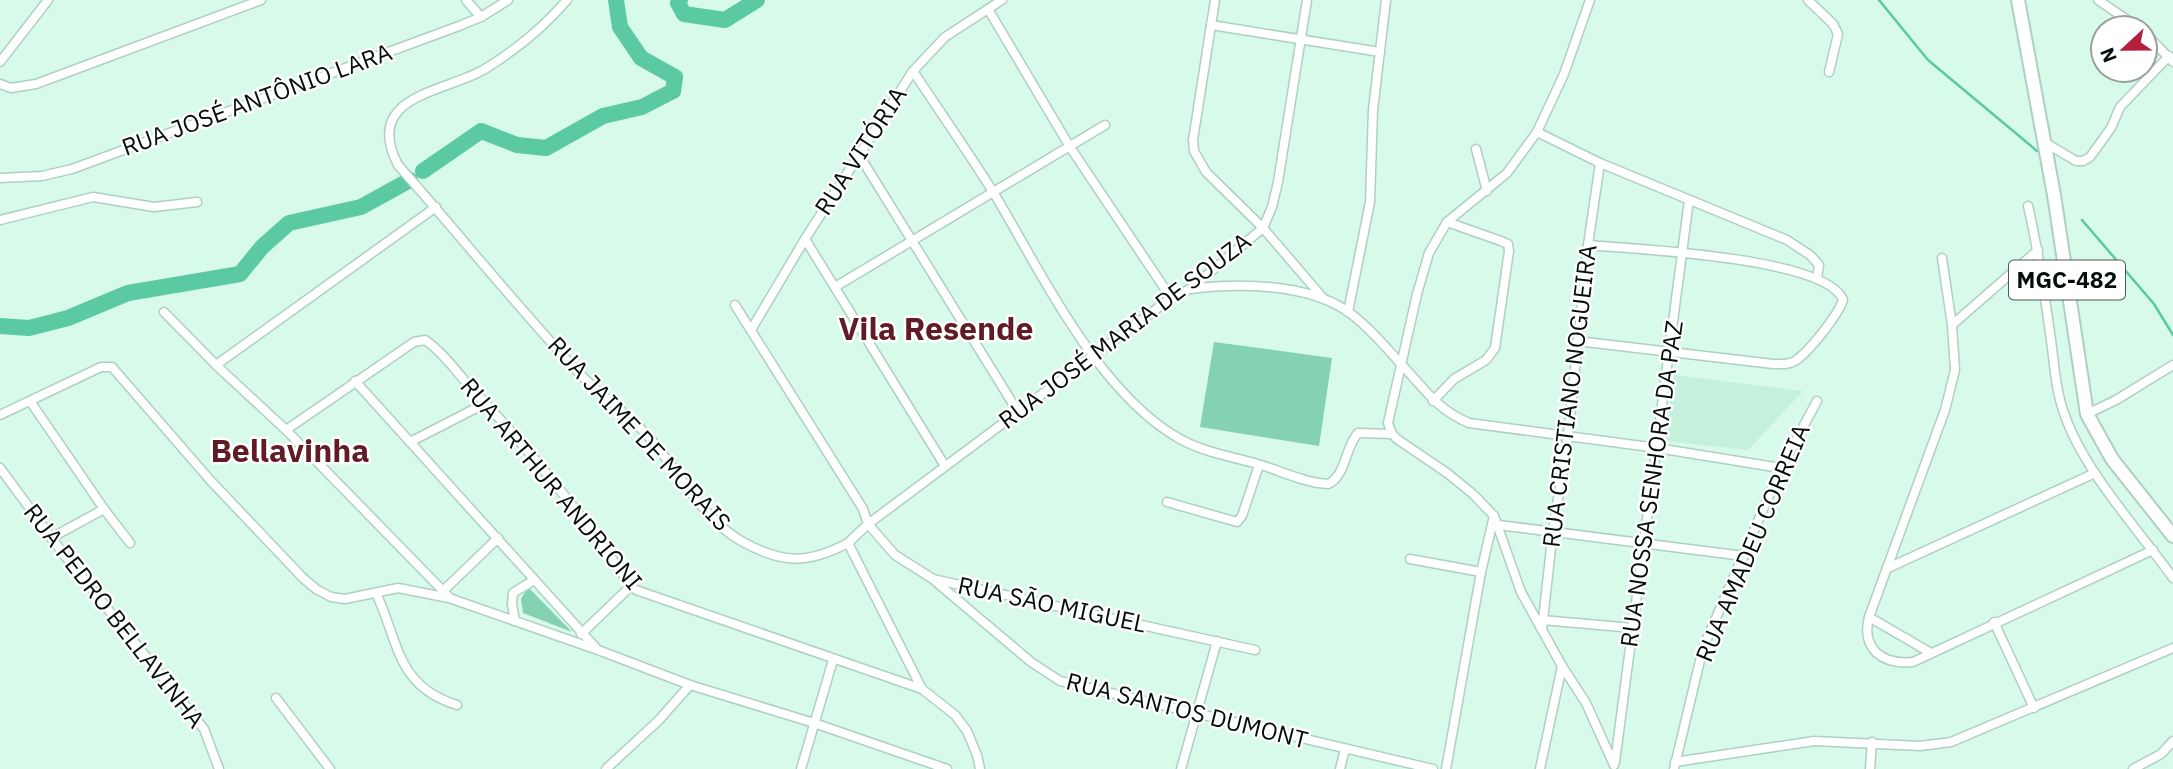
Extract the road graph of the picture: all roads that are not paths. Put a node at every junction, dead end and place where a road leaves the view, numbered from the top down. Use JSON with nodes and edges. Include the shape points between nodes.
{"nodes":[{"id":1,"x":261,"y":0,"type":"edge"},
{"id":2,"x":466,"y":0,"type":"edge"},
{"id":3,"x":508,"y":0,"type":"edge"},
{"id":4,"x":567,"y":0,"type":"edge"},
{"id":5,"x":1002,"y":0,"type":"edge"},
{"id":6,"x":1215,"y":0,"type":"edge"},
{"id":7,"x":1307,"y":0,"type":"edge"},
{"id":8,"x":1386,"y":0,"type":"edge"},
{"id":9,"x":1590,"y":0,"type":"edge"},
{"id":10,"x":1808,"y":0,"type":"edge"},
{"id":11,"x":2018,"y":0,"type":"edge"},
{"id":12,"x":2098,"y":0,"type":"edge"},
{"id":13,"x":49,"y":1,"type":"edge"},
{"id":14,"x":988,"y":9,"type":"junction"},
{"id":15,"x":2118,"y":14,"type":"edge"},
{"id":16,"x":481,"y":17,"type":"junction"},
{"id":17,"x":1211,"y":25,"type":"junction"},
{"id":18,"x":1301,"y":41,"type":"junction"},
{"id":19,"x":1380,"y":52,"type":"junction"},
{"id":20,"x":2171,"y":59,"type":"edge"},
{"id":21,"x":0,"y":62,"type":"edge"},
{"id":22,"x":912,"y":71,"type":"junction"},
{"id":23,"x":1829,"y":72,"type":"dead end"},
{"id":24,"x":0,"y":84,"type":"edge"},
{"id":25,"x":1105,"y":125,"type":"dead end"},
{"id":26,"x":1537,"y":132,"type":"junction"},
{"id":27,"x":2044,"y":142,"type":"junction"},
{"id":28,"x":1070,"y":147,"type":"junction"},
{"id":29,"x":1476,"y":149,"type":"dead end"},
{"id":30,"x":859,"y":155,"type":"junction"},
{"id":31,"x":1600,"y":163,"type":"junction"},
{"id":32,"x":0,"y":178,"type":"edge"},
{"id":33,"x":1487,"y":191,"type":"junction"},
{"id":34,"x":993,"y":193,"type":"junction"},
{"id":35,"x":1689,"y":200,"type":"junction"},
{"id":36,"x":197,"y":202,"type":"dead end"},
{"id":37,"x":2028,"y":206,"type":"dead end"},
{"id":38,"x":436,"y":207,"type":"junction"},
{"id":39,"x":0,"y":220,"type":"edge"},
{"id":40,"x":1447,"y":222,"type":"junction"},
{"id":41,"x":1263,"y":228,"type":"junction"},
{"id":42,"x":805,"y":239,"type":"junction"},
{"id":43,"x":913,"y":239,"type":"junction"},
{"id":44,"x":1588,"y":245,"type":"junction"},
{"id":45,"x":2038,"y":250,"type":"junction"},
{"id":46,"x":1683,"y":253,"type":"junction"},
{"id":47,"x":1942,"y":258,"type":"dead end"},
{"id":48,"x":1817,"y":279,"type":"junction"},
{"id":49,"x":835,"y":287,"type":"junction"},
{"id":50,"x":1190,"y":289,"type":"junction"},
{"id":51,"x":1171,"y":298,"type":"junction"},
{"id":52,"x":1323,"y":298,"type":"junction"},
{"id":53,"x":735,"y":305,"type":"dead end"},
{"id":54,"x":164,"y":312,"type":"dead end"},
{"id":55,"x":1348,"y":312,"type":"junction"},
{"id":56,"x":1952,"y":325,"type":"junction"},
{"id":57,"x":751,"y":330,"type":"junction"},
{"id":58,"x":1577,"y":341,"type":"junction"},
{"id":59,"x":1671,"y":353,"type":"junction"},
{"id":60,"x":1094,"y":356,"type":"junction"},
{"id":61,"x":1400,"y":363,"type":"junction"},
{"id":62,"x":215,"y":365,"type":"junction"},
{"id":63,"x":2173,"y":365,"type":"edge"},
{"id":64,"x":355,"y":381,"type":"junction"},
{"id":65,"x":30,"y":401,"type":"junction"},
{"id":66,"x":1433,"y":401,"type":"junction"},
{"id":67,"x":1817,"y":401,"type":"dead end"},
{"id":68,"x":486,"y":403,"type":"junction"},
{"id":69,"x":1018,"y":412,"type":"junction"},
{"id":70,"x":2087,"y":414,"type":"junction"},
{"id":71,"x":0,"y":415,"type":"edge"},
{"id":72,"x":285,"y":430,"type":"junction"},
{"id":73,"x":1392,"y":434,"type":"junction"},
{"id":74,"x":1568,"y":436,"type":"junction"},
{"id":75,"x":410,"y":442,"type":"junction"},
{"id":76,"x":1657,"y":448,"type":"junction"},
{"id":77,"x":1259,"y":465,"type":"junction"},
{"id":78,"x":945,"y":467,"type":"junction"},
{"id":79,"x":0,"y":468,"type":"edge"},
{"id":80,"x":1781,"y":468,"type":"junction"},
{"id":81,"x":2095,"y":473,"type":"junction"},
{"id":82,"x":1167,"y":502,"type":"dead end"},
{"id":83,"x":104,"y":509,"type":"junction"},
{"id":84,"x":1494,"y":516,"type":"junction"},
{"id":85,"x":868,"y":524,"type":"junction"},
{"id":86,"x":1499,"y":525,"type":"junction"},
{"id":87,"x":1553,"y":530,"type":"junction"},
{"id":88,"x":2173,"y":536,"type":"edge"},
{"id":89,"x":51,"y":538,"type":"junction"},
{"id":90,"x":498,"y":538,"type":"junction"},
{"id":91,"x":1644,"y":542,"type":"junction"},
{"id":92,"x":130,"y":543,"type":"dead end"},
{"id":93,"x":848,"y":543,"type":"junction"},
{"id":94,"x":2153,"y":550,"type":"junction"},
{"id":95,"x":1744,"y":556,"type":"junction"},
{"id":96,"x":1410,"y":559,"type":"dead end"},
{"id":97,"x":1888,"y":568,"type":"junction"},
{"id":98,"x":1481,"y":572,"type":"junction"},
{"id":99,"x":2173,"y":578,"type":"edge"},
{"id":100,"x":933,"y":579,"type":"junction"},
{"id":101,"x":534,"y":580,"type":"junction"},
{"id":102,"x":631,"y":586,"type":"junction"},
{"id":103,"x":443,"y":591,"type":"junction"},
{"id":104,"x":376,"y":593,"type":"junction"},
{"id":105,"x":449,"y":598,"type":"junction"},
{"id":106,"x":1869,"y":617,"type":"junction"},
{"id":107,"x":1542,"y":620,"type":"junction"},
{"id":108,"x":515,"y":621,"type":"junction"},
{"id":109,"x":1994,"y":622,"type":"junction"},
{"id":110,"x":1633,"y":628,"type":"junction"},
{"id":111,"x":1542,"y":630,"type":"junction"},
{"id":112,"x":581,"y":634,"type":"junction"},
{"id":113,"x":1217,"y":641,"type":"junction"},
{"id":114,"x":2173,"y":648,"type":"edge"},
{"id":115,"x":598,"y":650,"type":"junction"},
{"id":116,"x":1255,"y":650,"type":"dead end"},
{"id":117,"x":1931,"y":653,"type":"junction"},
{"id":118,"x":833,"y":660,"type":"junction"},
{"id":119,"x":1562,"y":666,"type":"junction"},
{"id":120,"x":690,"y":685,"type":"junction"},
{"id":121,"x":922,"y":689,"type":"junction"},
{"id":122,"x":276,"y":698,"type":"dead end"},
{"id":123,"x":457,"y":705,"type":"dead end"},
{"id":124,"x":2034,"y":709,"type":"junction"},
{"id":125,"x":1196,"y":715,"type":"junction"},
{"id":126,"x":814,"y":723,"type":"junction"},
{"id":127,"x":2173,"y":741,"type":"edge"},
{"id":128,"x":1872,"y":742,"type":"junction"},
{"id":129,"x":1345,"y":749,"type":"junction"},
{"id":130,"x":1674,"y":765,"type":"edge"},
{"id":131,"x":1614,"y":767,"type":"edge"},
{"id":132,"x":219,"y":769,"type":"edge"},
{"id":133,"x":330,"y":769,"type":"edge"},
{"id":134,"x":606,"y":769,"type":"edge"},
{"id":135,"x":801,"y":769,"type":"edge"},
{"id":136,"x":947,"y":769,"type":"edge"},
{"id":137,"x":979,"y":769,"type":"edge"},
{"id":138,"x":1181,"y":769,"type":"edge"},
{"id":139,"x":1340,"y":769,"type":"edge"},
{"id":140,"x":1433,"y":769,"type":"edge"},
{"id":141,"x":1446,"y":769,"type":"edge"},
{"id":142,"x":1540,"y":769,"type":"edge"},
{"id":143,"x":1870,"y":769,"type":"edge"},
{"id":144,"x":2133,"y":769,"type":"edge"}],
"edges":[{"from":1,"to":24,"type":"street","via":[[36,84],[11,88]]},
{"from":2,"to":16,"type":"street"},
{"from":3,"to":16,"type":"street","name":"RUA JOSÉ ANTÔNIO LARA"},
{"from":4,"to":38,"type":"street","name":"RUA JAIME DE MORAIS","via":[[498,60],[465,79],[413,98],[392,121],[388,136],[398,165]]},
{"from":5,"to":14,"type":"street","name":"RUA VITÓRIA"},
{"from":6,"to":17,"type":"street"},
{"from":7,"to":18,"type":"street","name":"RUA JOSÉ MARIA DE SOUZA"},
{"from":8,"to":19,"type":"street"},
{"from":9,"to":26,"type":"street"},
{"from":10,"to":23,"type":"street","via":[[1838,34]]},
{"from":11,"to":27,"type":"highway","number":"MGC-482"},
{"from":12,"to":15,"type":"street"},
{"from":13,"to":21,"type":"street"},
{"from":14,"to":22,"type":"street","name":"RUA VITÓRIA","via":[[945,37]]},
{"from":14,"to":28,"type":"street"},
{"from":16,"to":32,"type":"street","name":"RUA JOSÉ ANTÔNIO LARA","via":[[72,169]]},
{"from":17,"to":18,"type":"street"},
{"from":17,"to":41,"type":"street","via":[[1194,152],[1206,172]]},
{"from":18,"to":19,"type":"street"},
{"from":18,"to":41,"type":"street","name":"RUA JOSÉ MARIA DE SOUZA","via":[[1279,183]]},
{"from":19,"to":55,"type":"street","via":[[1370,202]]},
{"from":20,"to":27,"type":"street","via":[[2125,100],[2111,128],[2083,162]]},
{"from":22,"to":30,"type":"street","name":"RUA VITÓRIA"},
{"from":22,"to":34,"type":"street"},
{"from":25,"to":28,"type":"street"},
{"from":26,"to":31,"type":"street"},
{"from":26,"to":33,"type":"street","via":[[1507,173]]},
{"from":27,"to":70,"type":"highway","number":"MGC-482"},
{"from":28,"to":34,"type":"street"},
{"from":28,"to":51,"type":"street"},
{"from":29,"to":33,"type":"street"},
{"from":30,"to":42,"type":"street","name":"RUA VITÓRIA"},
{"from":30,"to":43,"type":"street"},
{"from":31,"to":35,"type":"street"},
{"from":31,"to":44,"type":"street","name":"RUA CRISTIANO NOGUEIRA"},
{"from":33,"to":40,"type":"street"},
{"from":34,"to":43,"type":"street"},
{"from":34,"to":60,"type":"street"},
{"from":35,"to":46,"type":"street","name":"RUA NOSSA SENHORA DA PAZ"},
{"from":35,"to":48,"type":"street","via":[[1787,240],[1819,265]]},
{"from":36,"to":39,"type":"street","via":[[154,207],[93,197]]},
{"from":37,"to":45,"type":"street"},
{"from":38,"to":62,"type":"street"},
{"from":38,"to":93,"type":"street","name":"RUA JAIME DE MORAIS","via":[[579,372],[655,444],[726,530],[758,549],[796,559],[814,558]]},
{"from":40,"to":61,"type":"street","via":[[1429,253]]},
{"from":40,"to":66,"type":"street","via":[[1508,244],[1509,251],[1495,348]]},
{"from":41,"to":50,"type":"street","name":"RUA JOSÉ MARIA DE SOUZA"},
{"from":41,"to":52,"type":"street"},
{"from":42,"to":49,"type":"street"},
{"from":42,"to":57,"type":"street","name":"RUA VITÓRIA"},
{"from":43,"to":49,"type":"street"},
{"from":43,"to":69,"type":"street"},
{"from":44,"to":46,"type":"street"},
{"from":44,"to":58,"type":"street","name":"RUA CRISTIANO NOGUEIRA"},
{"from":45,"to":56,"type":"street"},
{"from":45,"to":81,"type":"street","via":[[2057,387],[2064,414]]},
{"from":46,"to":48,"type":"street","via":[[1778,266]]},
{"from":46,"to":59,"type":"street","name":"RUA NOSSA SENHORA DA PAZ"},
{"from":47,"to":56,"type":"street"},
{"from":48,"to":59,"type":"street","via":[[1843,300],[1804,353],[1789,363]]},
{"from":49,"to":78,"type":"street"},
{"from":50,"to":51,"type":"street","name":"RUA JOSÉ MARIA DE SOUZA"},
{"from":50,"to":52,"type":"street","via":[[1249,286]]},
{"from":51,"to":60,"type":"street","name":"RUA JOSÉ MARIA DE SOUZA"},
{"from":52,"to":55,"type":"street"},
{"from":53,"to":57,"type":"street","name":"RUA SÃO MIGUEL"},
{"from":54,"to":62,"type":"street"},
{"from":55,"to":61,"type":"street"},
{"from":56,"to":97,"type":"street","via":[[1955,370],[1945,410]]},
{"from":57,"to":85,"type":"street","name":"RUA SÃO MIGUEL","via":[[858,500]]},
{"from":58,"to":59,"type":"street"},
{"from":58,"to":74,"type":"street","name":"RUA CRISTIANO NOGUEIRA"},
{"from":59,"to":76,"type":"street","name":"RUA NOSSA SENHORA DA PAZ"},
{"from":60,"to":69,"type":"street","name":"RUA JOSÉ MARIA DE SOUZA"},
{"from":60,"to":77,"type":"street","via":[[1142,411],[1181,440]]},
{"from":61,"to":66,"type":"street"},
{"from":61,"to":73,"type":"street","via":[[1388,423]]},
{"from":62,"to":72,"type":"street"},
{"from":63,"to":70,"type":"street"},
{"from":64,"to":68,"type":"street","name":"RUA ARTHUR ANDRIONI","via":[[421,339]]},
{"from":64,"to":72,"type":"street"},
{"from":64,"to":75,"type":"street"},
{"from":65,"to":71,"type":"street"},
{"from":65,"to":83,"type":"street"},
{"from":65,"to":104,"type":"street","via":[[104,366],[112,367],[210,480],[316,589],[345,599]]},
{"from":66,"to":74,"type":"street","via":[[1469,423]]},
{"from":67,"to":80,"type":"street","name":"RUA AMADEU CORREIA"},
{"from":68,"to":75,"type":"street"},
{"from":68,"to":102,"type":"street","name":"RUA ARTHUR ANDRIONI","via":[[592,529]]},
{"from":69,"to":78,"type":"street","name":"RUA JOSÉ MARIA DE SOUZA"},
{"from":70,"to":88,"type":"highway","number":"MGC-482","via":[[2112,459]]},
{"from":72,"to":103,"type":"street"},
{"from":73,"to":77,"type":"street","via":[[1358,433],[1336,479],[1328,484]]},
{"from":73,"to":84,"type":"street","via":[[1456,480]]},
{"from":74,"to":76,"type":"street"},
{"from":74,"to":87,"type":"street","name":"RUA CRISTIANO NOGUEIRA"},
{"from":75,"to":90,"type":"street"},
{"from":76,"to":80,"type":"street"},
{"from":76,"to":91,"type":"street","name":"RUA NOSSA SENHORA DA PAZ"},
{"from":77,"to":82,"type":"street","via":[[1237,522]]},
{"from":78,"to":85,"type":"street","name":"RUA JOSÉ MARIA DE SOUZA"},
{"from":79,"to":89,"type":"street","name":"RUA PEDRO BELLAVINHA"},
{"from":80,"to":95,"type":"street","name":"RUA AMADEU CORREIA"},
{"from":81,"to":94,"type":"street"},
{"from":81,"to":97,"type":"street"},
{"from":83,"to":89,"type":"street"},
{"from":83,"to":92,"type":"street"},
{"from":84,"to":86,"type":"street"},
{"from":84,"to":98,"type":"street"},
{"from":85,"to":93,"type":"street","name":"RUA JAIME DE MORAIS"},
{"from":85,"to":100,"type":"street","name":"RUA SÃO MIGUEL","via":[[895,555]]},
{"from":86,"to":87,"type":"street"},
{"from":86,"to":111,"type":"street","via":[[1521,592]]},
{"from":87,"to":91,"type":"street"},
{"from":87,"to":107,"type":"street","name":"RUA CRISTIANO NOGUEIRA"},
{"from":89,"to":132,"type":"street","name":"RUA PEDRO BELLAVINHA","via":[[204,729]]},
{"from":90,"to":101,"type":"street"},
{"from":90,"to":103,"type":"street"},
{"from":91,"to":95,"type":"street"},
{"from":91,"to":110,"type":"street","name":"RUA NOSSA SENHORA DA PAZ"},
{"from":93,"to":121,"type":"street"},
{"from":94,"to":99,"type":"street"},
{"from":94,"to":109,"type":"street"},
{"from":95,"to":130,"type":"street","name":"RUA AMADEU CORREIA","via":[[1703,648]]},
{"from":96,"to":98,"type":"street"},
{"from":97,"to":106,"type":"street"},
{"from":98,"to":141,"type":"street"},
{"from":100,"to":113,"type":"street","name":"RUA SÃO MIGUEL"},
{"from":100,"to":125,"type":"street","name":"RUA SANTOS DUMONT","via":[[1060,681]]},
{"from":101,"to":108,"type":"street","via":[[513,593]]},
{"from":101,"to":112,"type":"street"},
{"from":102,"to":112,"type":"street"},
{"from":102,"to":118,"type":"street","name":"RUA ARTHUR ANDRIONI","via":[[659,600]]},
{"from":103,"to":105,"type":"street"},
{"from":104,"to":105,"type":"street","via":[[406,589]]},
{"from":104,"to":123,"type":"street","via":[[408,671],[423,687]]},
{"from":105,"to":108,"type":"street"},
{"from":106,"to":117,"type":"street"},
{"from":106,"to":117,"type":"street","via":[[1866,632],[1882,658],[1896,664],[1913,663]]},
{"from":107,"to":110,"type":"street"},
{"from":107,"to":111,"type":"street","name":"RUA CRISTIANO NOGUEIRA"},
{"from":108,"to":115,"type":"street"},
{"from":109,"to":117,"type":"street"},
{"from":109,"to":124,"type":"street"},
{"from":110,"to":131,"type":"street","name":"RUA NOSSA SENHORA DA PAZ"},
{"from":111,"to":119,"type":"street"},
{"from":112,"to":115,"type":"street"},
{"from":113,"to":116,"type":"street","name":"RUA SÃO MIGUEL"},
{"from":113,"to":125,"type":"street"},
{"from":114,"to":124,"type":"street"},
{"from":115,"to":120,"type":"street"},
{"from":118,"to":121,"type":"street","name":"RUA ARTHUR ANDRIONI"},
{"from":118,"to":126,"type":"street"},
{"from":119,"to":131,"type":"street","via":[[1586,703]]},
{"from":119,"to":142,"type":"street"},
{"from":120,"to":126,"type":"street"},
{"from":120,"to":134,"type":"street"},
{"from":121,"to":137,"type":"street","via":[[955,715],[967,731]]},
{"from":122,"to":133,"type":"street"},
{"from":124,"to":128,"type":"street","via":[[1951,742],[1920,746]]},
{"from":125,"to":129,"type":"street","name":"RUA SANTOS DUMONT"},
{"from":125,"to":138,"type":"street"},
{"from":126,"to":135,"type":"street"},
{"from":126,"to":136,"type":"street"},
{"from":127,"to":144,"type":"street","via":[[2161,754]]},
{"from":128,"to":130,"type":"street","via":[[1814,741]]},
{"from":128,"to":143,"type":"street"},
{"from":129,"to":139,"type":"street"},
{"from":129,"to":140,"type":"street","name":"RUA SANTOS DUMONT"}]}
